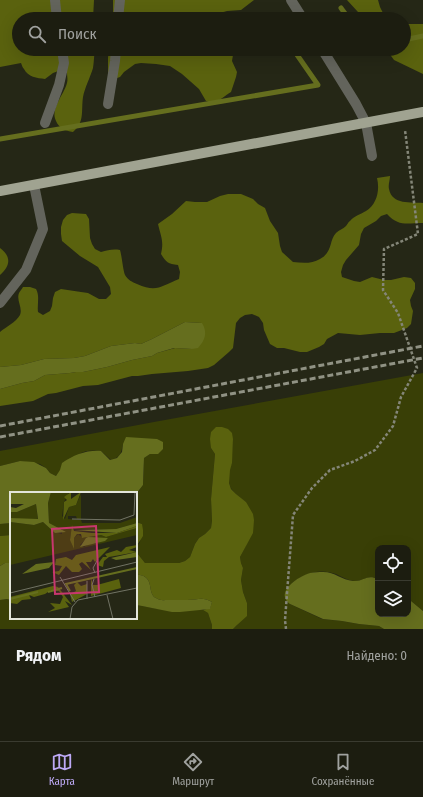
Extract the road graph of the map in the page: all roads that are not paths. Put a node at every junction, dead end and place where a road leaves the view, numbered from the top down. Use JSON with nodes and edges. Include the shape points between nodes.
{"nodes":[{"id":1,"x":55,"y":0,"type":"edge"},
{"id":2,"x":120,"y":0,"type":"edge"},
{"id":3,"x":290,"y":0,"type":"edge"},
{"id":4,"x":57,"y":12,"type":"edge"},
{"id":5,"x":119,"y":12,"type":"edge"},
{"id":6,"x":298,"y":12,"type":"edge"},
{"id":7,"x":63,"y":56,"type":"edge"},
{"id":8,"x":115,"y":56,"type":"edge"},
{"id":9,"x":326,"y":56,"type":"edge"},
{"id":10,"x":108,"y":104,"type":"dead end"},
{"id":11,"x":423,"y":112,"type":"edge"},
{"id":12,"x":366,"y":123,"type":"junction"},
{"id":13,"x":45,"y":124,"type":"dead end"},
{"id":14,"x":372,"y":156,"type":"dead end"},
{"id":15,"x":34,"y":185,"type":"junction"},
{"id":16,"x":0,"y":191,"type":"edge"},
{"id":17,"x":0,"y":303,"type":"edge"}],
"edges":[{"from":1,"to":4,"type":"street"},
{"from":2,"to":5,"type":"street"},
{"from":3,"to":6,"type":"street"},
{"from":7,"to":13,"type":"street","via":[[59,85]]},
{"from":8,"to":10,"type":"street"},
{"from":9,"to":12,"type":"street"},
{"from":11,"to":12,"type":"main road"},
{"from":12,"to":14,"type":"street"},
{"from":12,"to":15,"type":"main road"},
{"from":15,"to":16,"type":"main road"},
{"from":15,"to":17,"type":"street","via":[[43,229],[26,270]]}]}
